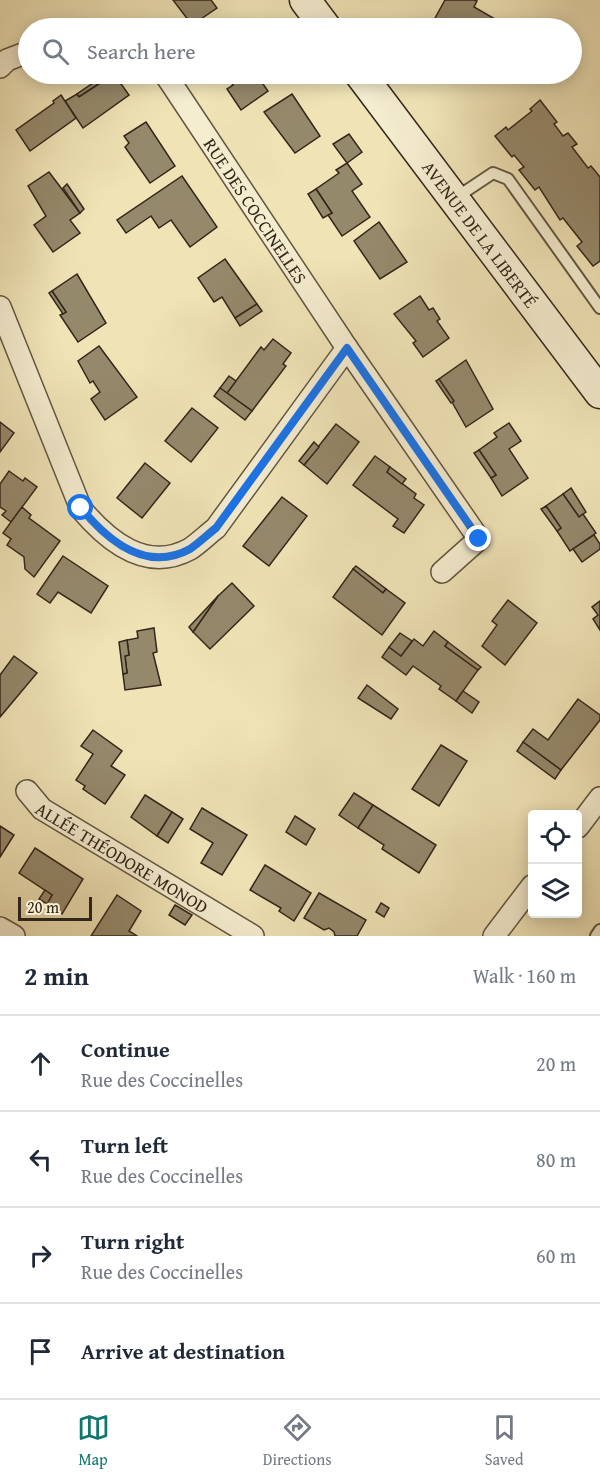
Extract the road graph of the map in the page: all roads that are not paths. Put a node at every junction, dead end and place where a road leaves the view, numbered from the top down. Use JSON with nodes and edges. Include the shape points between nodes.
{"nodes":[{"id":1,"x":305,"y":0,"type":"edge"},
{"id":2,"x":318,"y":18,"type":"edge"},
{"id":3,"x":18,"y":56,"type":"edge"},
{"id":4,"x":0,"y":67,"type":"edge"},
{"id":5,"x":172,"y":84,"type":"edge"},
{"id":6,"x":368,"y":84,"type":"edge"},
{"id":7,"x":454,"y":199,"type":"junction"},
{"id":8,"x":0,"y":307,"type":"edge"},
{"id":9,"x":600,"y":308,"type":"edge"},
{"id":10,"x":347,"y":348,"type":"junction"},
{"id":11,"x":600,"y":393,"type":"edge"},
{"id":12,"x":442,"y":572,"type":"dead end"},
{"id":13,"x":27,"y":791,"type":"dead end"},
{"id":14,"x":600,"y":798,"type":"edge"},
{"id":15,"x":582,"y":822,"type":"edge"},
{"id":16,"x":528,"y":891,"type":"edge"},
{"id":17,"x":0,"y":928,"type":"edge"},
{"id":18,"x":600,"y":930,"type":"edge"},
{"id":19,"x":14,"y":936,"type":"edge"},
{"id":20,"x":253,"y":936,"type":"edge"},
{"id":21,"x":494,"y":936,"type":"edge"},
{"id":22,"x":596,"y":936,"type":"edge"}],
"edges":[{"from":1,"to":2,"type":"street"},
{"from":3,"to":4,"type":"street"},
{"from":5,"to":10,"type":"street","name":"RUE DES COCCINELLES"},
{"from":6,"to":7,"type":"street","name":"AVENUE DE LA LIBERTÉ"},
{"from":7,"to":9,"type":"lane","via":[[493,173],[508,179]]},
{"from":7,"to":11,"type":"street","name":"AVENUE DE LA LIBERTÉ"},
{"from":8,"to":10,"type":"street","via":[[81,508],[121,546],[142,557],[164,558],[189,549],[216,528]]},
{"from":10,"to":12,"type":"street","name":"RUE DES COCCINELLES","via":[[479,539]]},
{"from":13,"to":20,"type":"street","name":"ALLÉE THÉODORE MONOD","via":[[42,809]]},
{"from":14,"to":15,"type":"street"},
{"from":16,"to":21,"type":"street"},
{"from":17,"to":19,"type":"street"},
{"from":18,"to":22,"type":"lane"}]}
